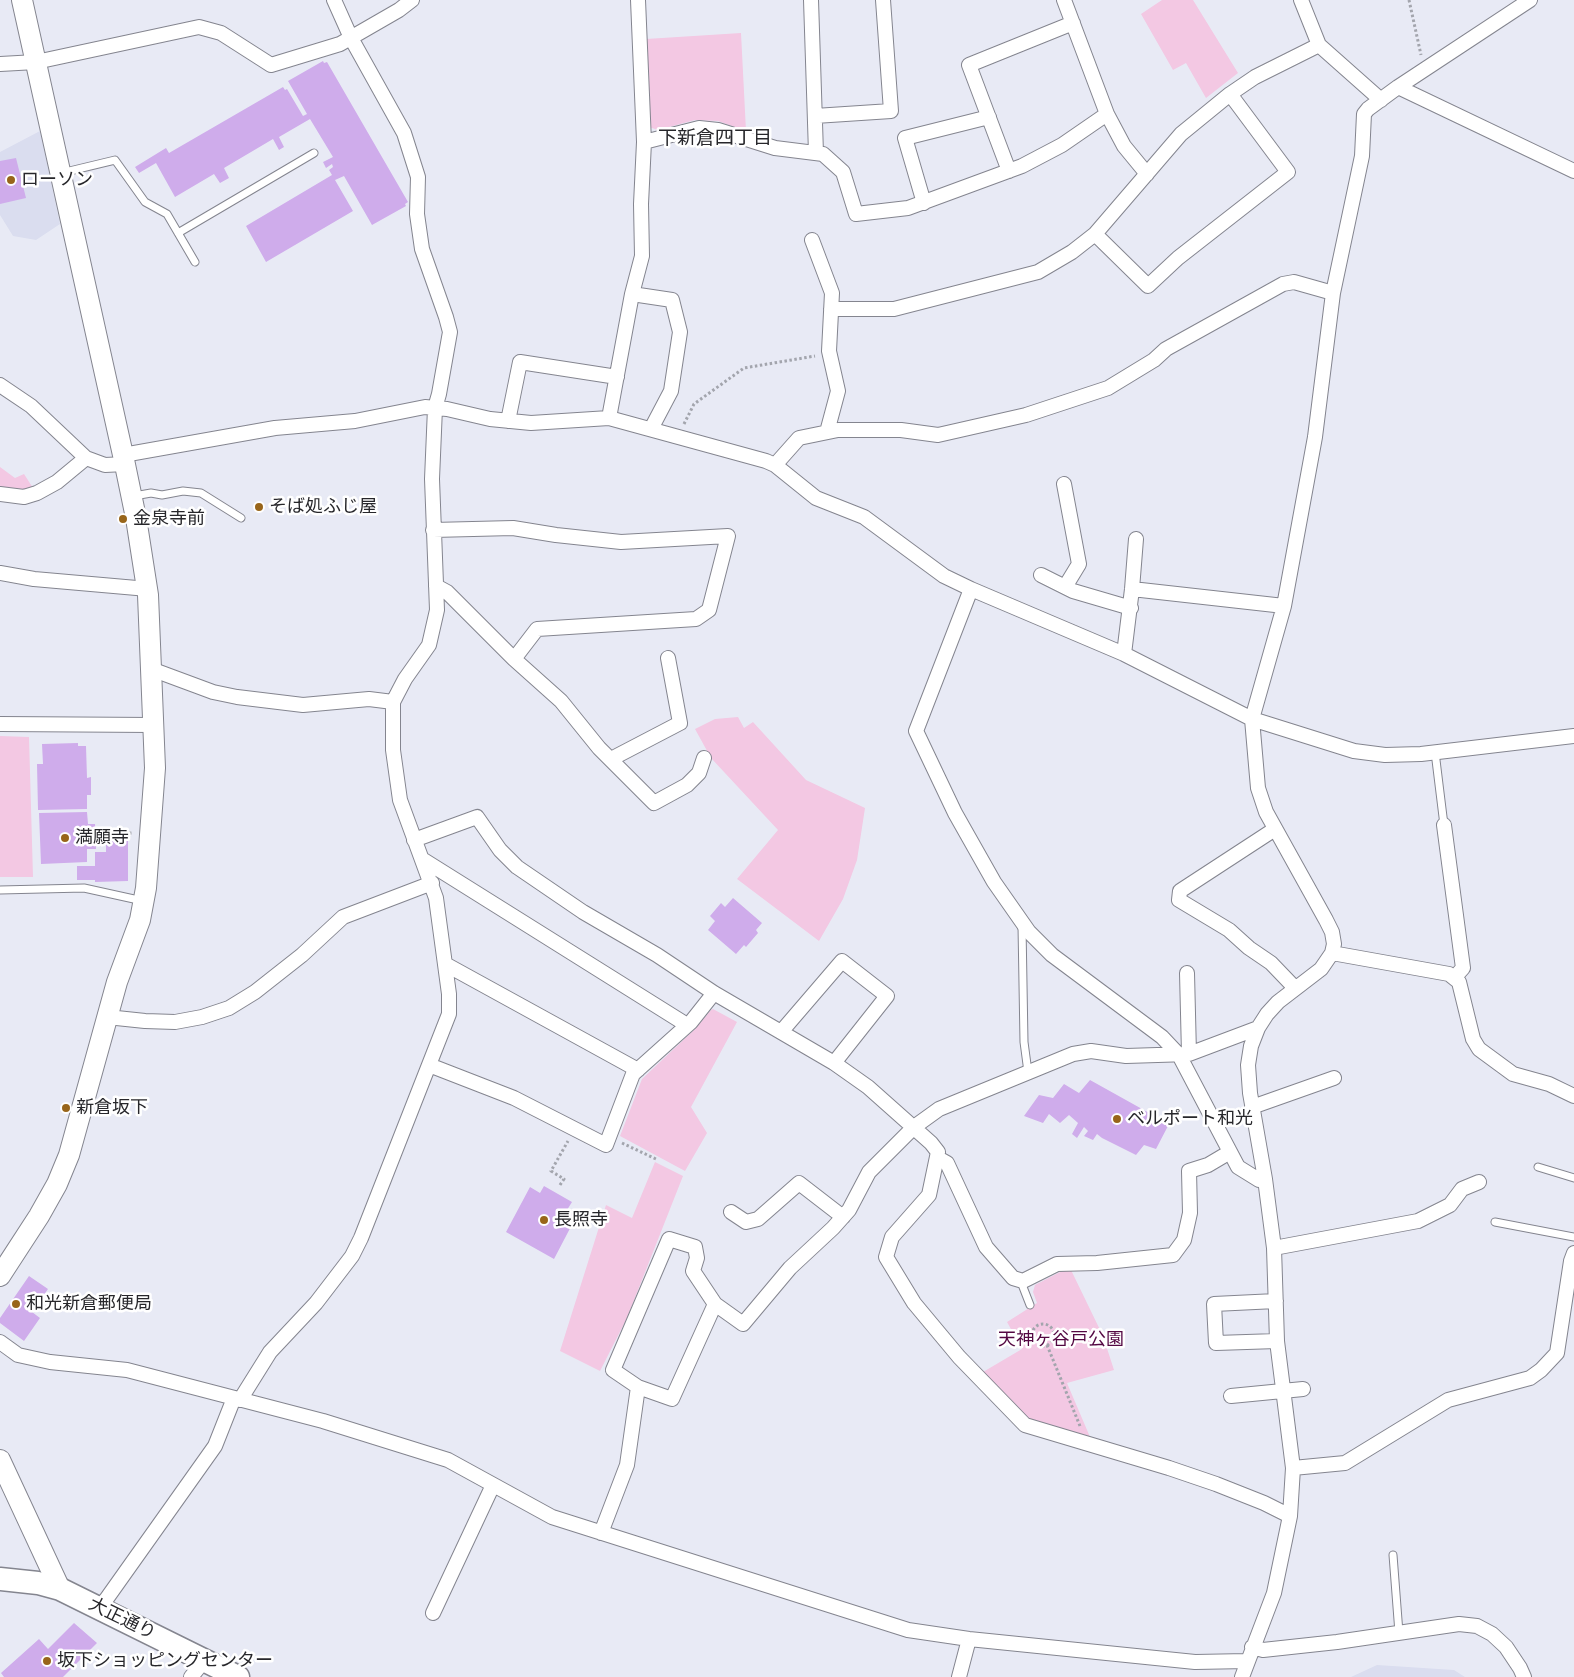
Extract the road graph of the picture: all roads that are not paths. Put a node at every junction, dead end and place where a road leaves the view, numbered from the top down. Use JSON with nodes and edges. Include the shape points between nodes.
{"nodes":[{"id":1,"x":22,"y":0,"type":"edge"},
{"id":2,"x":334,"y":0,"type":"edge"},
{"id":3,"x":412,"y":0,"type":"edge"},
{"id":4,"x":638,"y":0,"type":"edge"},
{"id":5,"x":810,"y":0,"type":"edge"},
{"id":6,"x":882,"y":0,"type":"edge"},
{"id":7,"x":1064,"y":0,"type":"edge"},
{"id":8,"x":1301,"y":0,"type":"edge"},
{"id":9,"x":1530,"y":0,"type":"edge"},
{"id":10,"x":1073,"y":23,"type":"junction"},
{"id":11,"x":351,"y":38,"type":"junction"},
{"id":12,"x":1319,"y":45,"type":"junction"},
{"id":13,"x":36,"y":62,"type":"junction"},
{"id":14,"x":0,"y":64,"type":"edge"},
{"id":15,"x":1398,"y":87,"type":"junction"},
{"id":16,"x":1230,"y":94,"type":"junction"},
{"id":17,"x":1380,"y":100,"type":"junction"},
{"id":18,"x":1107,"y":114,"type":"junction"},
{"id":19,"x":815,"y":116,"type":"junction"},
{"id":20,"x":989,"y":117,"type":"junction"},
{"id":21,"x":644,"y":142,"type":"junction"},
{"id":22,"x":314,"y":153,"type":"dead end"},
{"id":23,"x":816,"y":154,"type":"junction"},
{"id":24,"x":1573,"y":168,"type":"edge"},
{"id":25,"x":1009,"y":171,"type":"junction"},
{"id":26,"x":61,"y":173,"type":"junction"},
{"id":27,"x":1147,"y":174,"type":"junction"},
{"id":28,"x":924,"y":203,"type":"junction"},
{"id":29,"x":178,"y":233,"type":"junction"},
{"id":30,"x":1095,"y":234,"type":"junction"},
{"id":31,"x":812,"y":240,"type":"dead end"},
{"id":32,"x":195,"y":262,"type":"dead end"},
{"id":33,"x":1333,"y":293,"type":"junction"},
{"id":34,"x":632,"y":294,"type":"junction"},
{"id":35,"x":831,"y":309,"type":"junction"},
{"id":36,"x":616,"y":377,"type":"junction"},
{"id":37,"x":0,"y":385,"type":"edge"},
{"id":38,"x":435,"y":408,"type":"junction"},
{"id":39,"x":609,"y":418,"type":"junction"},
{"id":40,"x":508,"y":421,"type":"junction"},
{"id":41,"x":651,"y":429,"type":"junction"},
{"id":42,"x":827,"y":432,"type":"junction"},
{"id":43,"x":86,"y":458,"type":"junction"},
{"id":44,"x":124,"y":460,"type":"junction"},
{"id":45,"x":775,"y":465,"type":"junction"},
{"id":46,"x":1064,"y":484,"type":"dead end"},
{"id":47,"x":0,"y":494,"type":"edge"},
{"id":48,"x":132,"y":497,"type":"junction"},
{"id":49,"x":241,"y":518,"type":"dead end"},
{"id":50,"x":434,"y":530,"type":"junction"},
{"id":51,"x":1136,"y":539,"type":"dead end"},
{"id":52,"x":0,"y":573,"type":"edge"},
{"id":53,"x":1041,"y":575,"type":"dead end"},
{"id":54,"x":436,"y":586,"type":"junction"},
{"id":55,"x":1065,"y":587,"type":"junction"},
{"id":56,"x":148,"y":589,"type":"junction"},
{"id":57,"x":971,"y":589,"type":"junction"},
{"id":58,"x":1132,"y":589,"type":"junction"},
{"id":59,"x":1284,"y":606,"type":"junction"},
{"id":60,"x":1130,"y":608,"type":"junction"},
{"id":61,"x":1124,"y":654,"type":"junction"},
{"id":62,"x":668,"y":658,"type":"dead end"},
{"id":63,"x":514,"y":659,"type":"junction"},
{"id":64,"x":151,"y":669,"type":"junction"},
{"id":65,"x":392,"y":702,"type":"junction"},
{"id":66,"x":1252,"y":720,"type":"junction"},
{"id":67,"x":0,"y":724,"type":"edge"},
{"id":68,"x":153,"y":725,"type":"junction"},
{"id":69,"x":1574,"y":736,"type":"edge"},
{"id":70,"x":1436,"y":752,"type":"junction"},
{"id":71,"x":704,"y":758,"type":"dead end"},
{"id":72,"x":611,"y":759,"type":"junction"},
{"id":73,"x":1444,"y":825,"type":"joint"},
{"id":74,"x":1275,"y":829,"type":"junction"},
{"id":75,"x":414,"y":840,"type":"junction"},
{"id":76,"x":422,"y":859,"type":"junction"},
{"id":77,"x":432,"y":883,"type":"junction"},
{"id":78,"x":0,"y":890,"type":"edge"},
{"id":79,"x":144,"y":901,"type":"junction"},
{"id":80,"x":1022,"y":922,"type":"junction"},
{"id":81,"x":1332,"y":953,"type":"junction"},
{"id":82,"x":445,"y":964,"type":"junction"},
{"id":83,"x":1187,"y":972,"type":"dead end"},
{"id":84,"x":1454,"y":978,"type":"junction"},
{"id":85,"x":1295,"y":988,"type":"junction"},
{"id":86,"x":714,"y":993,"type":"junction"},
{"id":87,"x":107,"y":1016,"type":"junction"},
{"id":88,"x":687,"y":1026,"type":"junction"},
{"id":89,"x":1258,"y":1028,"type":"junction"},
{"id":90,"x":781,"y":1032,"type":"junction"},
{"id":91,"x":1184,"y":1054,"type":"junction"},
{"id":92,"x":834,"y":1063,"type":"junction"},
{"id":93,"x":429,"y":1065,"type":"junction"},
{"id":94,"x":638,"y":1070,"type":"junction"},
{"id":95,"x":1028,"y":1072,"type":"junction"},
{"id":96,"x":1334,"y":1078,"type":"dead end"},
{"id":97,"x":1574,"y":1096,"type":"edge"},
{"id":98,"x":1252,"y":1107,"type":"junction"},
{"id":99,"x":914,"y":1127,"type":"junction"},
{"id":100,"x":1230,"y":1152,"type":"junction"},
{"id":101,"x":938,"y":1158,"type":"junction"},
{"id":102,"x":1538,"y":1167,"type":"dead end"},
{"id":103,"x":1574,"y":1178,"type":"edge"},
{"id":104,"x":1266,"y":1179,"type":"junction"},
{"id":105,"x":1479,"y":1182,"type":"dead end"},
{"id":106,"x":731,"y":1212,"type":"dead end"},
{"id":107,"x":843,"y":1217,"type":"junction"},
{"id":108,"x":1495,"y":1222,"type":"dead end"},
{"id":109,"x":1574,"y":1237,"type":"edge"},
{"id":110,"x":1274,"y":1248,"type":"junction"},
{"id":111,"x":1574,"y":1253,"type":"edge"},
{"id":112,"x":0,"y":1276,"type":"edge"},
{"id":113,"x":1024,"y":1281,"type":"junction"},
{"id":114,"x":1571,"y":1282,"type":"edge"},
{"id":115,"x":1276,"y":1300,"type":"junction"},
{"id":116,"x":715,"y":1304,"type":"junction"},
{"id":117,"x":1030,"y":1305,"type":"dead end"},
{"id":118,"x":1277,"y":1341,"type":"junction"},
{"id":119,"x":0,"y":1342,"type":"edge"},
{"id":120,"x":638,"y":1387,"type":"junction"},
{"id":121,"x":1303,"y":1389,"type":"dead end"},
{"id":122,"x":1283,"y":1391,"type":"junction"},
{"id":123,"x":1231,"y":1396,"type":"dead end"},
{"id":124,"x":237,"y":1399,"type":"junction"},
{"id":125,"x":0,"y":1460,"type":"edge"},
{"id":126,"x":1293,"y":1468,"type":"junction"},
{"id":127,"x":493,"y":1484,"type":"junction"},
{"id":128,"x":1290,"y":1516,"type":"junction"},
{"id":129,"x":601,"y":1532,"type":"junction"},
{"id":130,"x":1393,"y":1555,"type":"dead end"},
{"id":131,"x":0,"y":1579,"type":"edge"},
{"id":132,"x":60,"y":1589,"type":"junction"},
{"id":133,"x":100,"y":1608,"type":"junction"},
{"id":134,"x":433,"y":1613,"type":"dead end"},
{"id":135,"x":1399,"y":1633,"type":"junction"},
{"id":136,"x":969,"y":1639,"type":"junction"},
{"id":137,"x":1252,"y":1647,"type":"junction"},
{"id":138,"x":1247,"y":1661,"type":"junction"},
{"id":139,"x":205,"y":1669,"type":"edge"},
{"id":140,"x":238,"y":1677,"type":"edge"},
{"id":141,"x":959,"y":1677,"type":"edge"},
{"id":142,"x":1242,"y":1677,"type":"edge"},
{"id":143,"x":1524,"y":1677,"type":"edge"}],
"edges":[{"from":1,"to":13,"type":"street"},
{"from":2,"to":11,"type":"street"},
{"from":3,"to":11,"type":"street"},
{"from":4,"to":21,"type":"street"},
{"from":5,"to":19,"type":"street"},
{"from":6,"to":19,"type":"street","via":[[891,111]]},
{"from":7,"to":10,"type":"street"},
{"from":8,"to":12,"type":"street"},
{"from":9,"to":15,"type":"street"},
{"from":10,"to":18,"type":"street"},
{"from":10,"to":20,"type":"street","via":[[969,65]]},
{"from":11,"to":13,"type":"street","via":[[270,65],[221,33],[199,26]]},
{"from":11,"to":38,"type":"street","via":[[404,133],[418,177],[417,214],[422,249],[450,332]]},
{"from":12,"to":16,"type":"street","via":[[1255,77]]},
{"from":12,"to":17,"type":"street"},
{"from":13,"to":14,"type":"street"},
{"from":13,"to":26,"type":"street"},
{"from":15,"to":17,"type":"street"},
{"from":15,"to":24,"type":"street"},
{"from":16,"to":27,"type":"street","via":[[1181,134]]},
{"from":16,"to":30,"type":"street","via":[[1288,172],[1178,258],[1148,286]]},
{"from":17,"to":33,"type":"street","via":[[1364,114],[1362,156]]},
{"from":18,"to":25,"type":"street","via":[[1062,144]]},
{"from":18,"to":27,"type":"street","via":[[1124,146]]},
{"from":19,"to":23,"type":"street"},
{"from":20,"to":25,"type":"street"},
{"from":20,"to":28,"type":"street","via":[[905,138]]},
{"from":21,"to":23,"type":"street","via":[[699,128],[718,130],[775,148]]},
{"from":21,"to":34,"type":"street","via":[[642,256]]},
{"from":22,"to":29,"type":"lane"},
{"from":23,"to":28,"type":"street","via":[[823,154],[843,172],[856,214]]},
{"from":25,"to":28,"type":"street"},
{"from":26,"to":29,"type":"lane","via":[[115,160],[145,202],[167,214]]},
{"from":26,"to":44,"type":"street"},
{"from":27,"to":30,"type":"street"},
{"from":29,"to":32,"type":"lane"},
{"from":30,"to":35,"type":"street","via":[[1038,272],[894,310]]},
{"from":31,"to":35,"type":"street","via":[[832,293]]},
{"from":33,"to":42,"type":"street","via":[[1294,282],[1283,284],[1166,349],[1108,388],[1026,415],[938,435],[901,430]]},
{"from":33,"to":59,"type":"street","via":[[1315,437]]},
{"from":34,"to":36,"type":"street"},
{"from":34,"to":41,"type":"street","via":[[672,300],[680,332],[671,391]]},
{"from":35,"to":42,"type":"street","via":[[829,354],[838,391]]},
{"from":36,"to":39,"type":"street"},
{"from":36,"to":40,"type":"street","via":[[520,362]]},
{"from":37,"to":43,"type":"street","via":[[32,406]]},
{"from":38,"to":40,"type":"street"},
{"from":38,"to":44,"type":"street","via":[[425,407],[355,421],[275,428]]},
{"from":38,"to":50,"type":"street"},
{"from":39,"to":40,"type":"street","via":[[531,423]]},
{"from":39,"to":41,"type":"street"},
{"from":41,"to":45,"type":"street"},
{"from":42,"to":45,"type":"street","via":[[799,438]]},
{"from":43,"to":44,"type":"street","via":[[106,465]]},
{"from":43,"to":47,"type":"street","via":[[37,494],[24,497]]},
{"from":44,"to":48,"type":"street"},
{"from":45,"to":57,"type":"street","via":[[816,498],[864,517],[944,576]]},
{"from":46,"to":55,"type":"street","via":[[1079,564]]},
{"from":48,"to":49,"type":"lane","via":[[183,491],[201,493]]},
{"from":48,"to":56,"type":"street"},
{"from":50,"to":54,"type":"street"},
{"from":50,"to":63,"type":"street","via":[[513,528],[621,542],[728,536],[708,610],[696,619],[537,628]]},
{"from":51,"to":58,"type":"street"},
{"from":52,"to":56,"type":"street"},
{"from":53,"to":55,"type":"street"},
{"from":54,"to":63,"type":"street"},
{"from":54,"to":65,"type":"street","via":[[436,610],[429,645]]},
{"from":55,"to":60,"type":"street"},
{"from":56,"to":64,"type":"street"},
{"from":57,"to":61,"type":"street"},
{"from":57,"to":80,"type":"street","via":[[916,731],[960,821],[994,882]]},
{"from":58,"to":59,"type":"street"},
{"from":58,"to":60,"type":"street"},
{"from":59,"to":66,"type":"street"},
{"from":60,"to":61,"type":"street"},
{"from":61,"to":66,"type":"street"},
{"from":62,"to":72,"type":"street","via":[[680,723]]},
{"from":63,"to":72,"type":"street","via":[[561,701]]},
{"from":64,"to":65,"type":"street","via":[[236,697],[304,705],[369,699]]},
{"from":64,"to":68,"type":"street"},
{"from":65,"to":75,"type":"street","via":[[394,758],[400,800]]},
{"from":66,"to":70,"type":"street","via":[[1354,751],[1385,755]]},
{"from":66,"to":74,"type":"street","via":[[1258,788]]},
{"from":67,"to":68,"type":"street"},
{"from":68,"to":79,"type":"street","via":[[155,768]]},
{"from":69,"to":70,"type":"street"},
{"from":70,"to":73,"type":"lane"},
{"from":71,"to":72,"type":"street","via":[[699,773],[687,784],[654,803]]},
{"from":73,"to":84,"type":"street","via":[[1463,968]]},
{"from":74,"to":81,"type":"street","via":[[1332,932]]},
{"from":74,"to":85,"type":"street","via":[[1180,891],[1179,900],[1229,930],[1271,963]]},
{"from":75,"to":76,"type":"street"},
{"from":75,"to":86,"type":"street","via":[[477,817],[500,850],[517,867]]},
{"from":76,"to":77,"type":"street"},
{"from":76,"to":88,"type":"street"},
{"from":77,"to":82,"type":"street"},
{"from":77,"to":87,"type":"street","via":[[343,917],[302,955],[230,1008],[175,1022]]},
{"from":78,"to":79,"type":"lane","via":[[84,888]]},
{"from":79,"to":87,"type":"street"},
{"from":80,"to":91,"type":"street","via":[[1052,955]]},
{"from":80,"to":95,"type":"lane","via":[[1024,1042]]},
{"from":81,"to":84,"type":"street","via":[[1449,974]]},
{"from":81,"to":85,"type":"street","via":[[1321,969]]},
{"from":82,"to":93,"type":"street","via":[[449,1014]]},
{"from":82,"to":94,"type":"street"},
{"from":83,"to":91,"type":"street"},
{"from":84,"to":97,"type":"street","via":[[1459,982],[1473,1039],[1479,1049],[1513,1074],[1549,1084]]},
{"from":85,"to":89,"type":"street","via":[[1278,1002]]},
{"from":86,"to":88,"type":"street"},
{"from":86,"to":90,"type":"street"},
{"from":87,"to":112,"type":"street","via":[[60,1177]]},
{"from":88,"to":94,"type":"street"},
{"from":89,"to":91,"type":"street"},
{"from":89,"to":98,"type":"street","via":[[1248,1065]]},
{"from":90,"to":92,"type":"street"},
{"from":90,"to":92,"type":"street","via":[[842,961],[888,996]]},
{"from":91,"to":95,"type":"street","via":[[1126,1056],[1091,1050]]},
{"from":91,"to":100,"type":"street"},
{"from":92,"to":99,"type":"street"},
{"from":93,"to":94,"type":"street","via":[[514,1098],[606,1145],[633,1074]]},
{"from":93,"to":124,"type":"street","via":[[352,1256],[316,1303],[270,1352]]},
{"from":95,"to":99,"type":"street","via":[[939,1109]]},
{"from":96,"to":98,"type":"street"},
{"from":98,"to":104,"type":"street"},
{"from":99,"to":101,"type":"street","via":[[938,1152]]},
{"from":99,"to":107,"type":"street","via":[[869,1172]]},
{"from":100,"to":104,"type":"street","via":[[1238,1167],[1259,1180]]},
{"from":100,"to":113,"type":"street","via":[[1208,1165],[1188,1171],[1190,1213],[1184,1240],[1173,1255],[1057,1264]]},
{"from":101,"to":113,"type":"street","via":[[947,1163],[986,1247],[1013,1278]]},
{"from":101,"to":128,"type":"street","via":[[929,1195],[892,1237],[886,1257],[914,1303],[960,1357],[1026,1425],[1216,1484]]},
{"from":102,"to":103,"type":"lane"},
{"from":104,"to":110,"type":"street"},
{"from":105,"to":110,"type":"street","via":[[1462,1189],[1450,1205],[1418,1221]]},
{"from":106,"to":107,"type":"street","via":[[746,1222],[758,1219],[799,1183]]},
{"from":107,"to":116,"type":"street","via":[[790,1268],[743,1324]]},
{"from":108,"to":109,"type":"lane"},
{"from":110,"to":115,"type":"street"},
{"from":111,"to":114,"type":"street"},
{"from":113,"to":117,"type":"lane"},
{"from":114,"to":126,"type":"street","via":[[1557,1353],[1530,1378],[1448,1400],[1345,1463]]},
{"from":115,"to":118,"type":"street"},
{"from":115,"to":118,"type":"street","via":[[1214,1304],[1216,1343]]},
{"from":116,"to":120,"type":"street","via":[[672,1399]]},
{"from":116,"to":120,"type":"street","via":[[693,1271],[697,1258],[695,1247],[669,1239],[613,1370]]},
{"from":118,"to":122,"type":"street"},
{"from":119,"to":124,"type":"street","via":[[18,1355],[50,1362],[127,1370]]},
{"from":120,"to":129,"type":"street","via":[[627,1465]]},
{"from":121,"to":122,"type":"street"},
{"from":122,"to":123,"type":"street"},
{"from":122,"to":126,"type":"street"},
{"from":124,"to":127,"type":"street","via":[[323,1421],[448,1460]]},
{"from":124,"to":133,"type":"street","via":[[215,1446]]},
{"from":125,"to":132,"type":"street"},
{"from":126,"to":128,"type":"street"},
{"from":127,"to":129,"type":"street","via":[[552,1517]]},
{"from":127,"to":134,"type":"street"},
{"from":128,"to":137,"type":"street","via":[[1274,1593]]},
{"from":129,"to":136,"type":"street","via":[[908,1630]]},
{"from":130,"to":135,"type":"lane"},
{"from":131,"to":132,"type":"main road","name":"大正通り","via":[[38,1582]]},
{"from":132,"to":133,"type":"main road","name":"大正通り"},
{"from":133,"to":139,"type":"main road","name":"大正通り"},
{"from":135,"to":137,"type":"street","via":[[1276,1649]]},
{"from":135,"to":143,"type":"street","via":[[1459,1624],[1477,1626],[1506,1647]]},
{"from":136,"to":138,"type":"street","via":[[1195,1662]]},
{"from":136,"to":141,"type":"street"},
{"from":137,"to":138,"type":"street"},
{"from":138,"to":142,"type":"street"},
{"from":139,"to":140,"type":"main road","name":"大正通り"}]}
